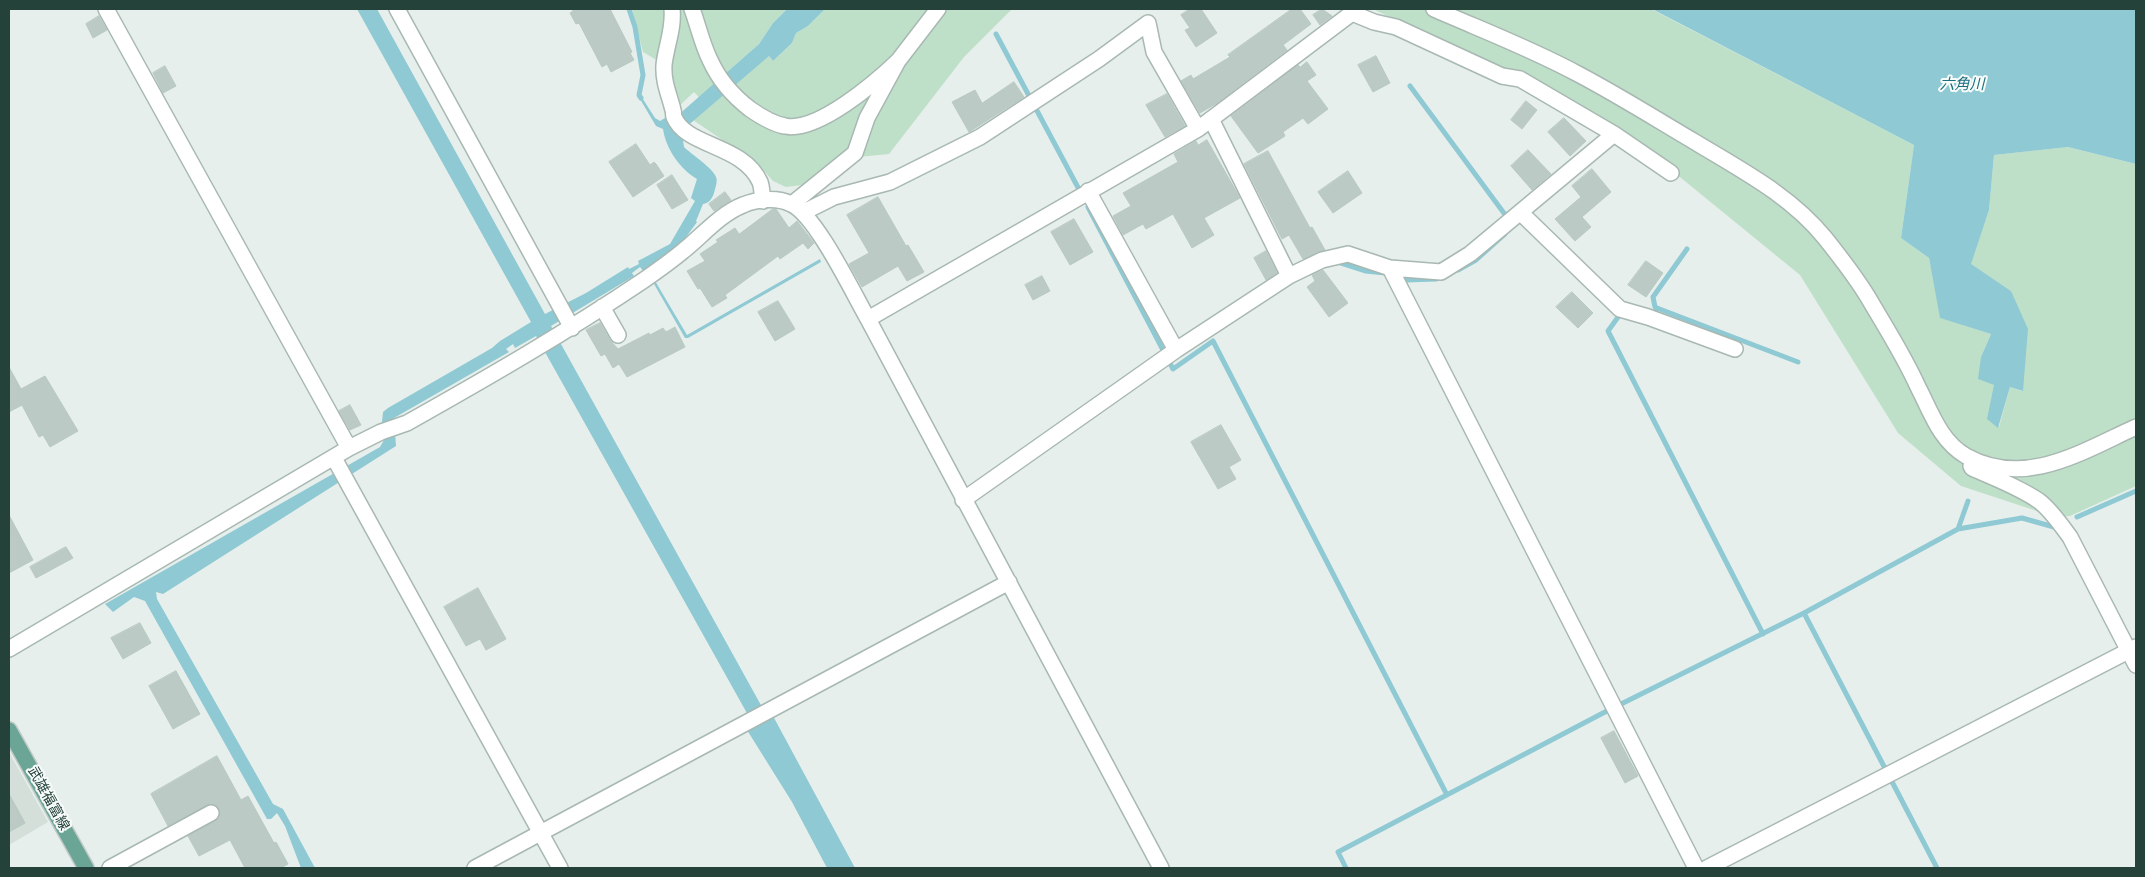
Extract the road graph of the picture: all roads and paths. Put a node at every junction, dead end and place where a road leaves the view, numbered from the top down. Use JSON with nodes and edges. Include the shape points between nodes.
{"nodes":[{"id":1,"x":106,"y":9,"type":"edge"},
{"id":2,"x":397,"y":9,"type":"edge"},
{"id":3,"x":672,"y":9,"type":"edge"},
{"id":4,"x":692,"y":9,"type":"edge"},
{"id":5,"x":938,"y":9,"type":"edge"},
{"id":6,"x":1434,"y":9,"type":"edge"},
{"id":7,"x":898,"y":61,"type":"junction"},
{"id":8,"x":1212,"y":119,"type":"junction"},
{"id":9,"x":1198,"y":129,"type":"junction"},
{"id":10,"x":1614,"y":134,"type":"junction"},
{"id":11,"x":1671,"y":173,"type":"dead end"},
{"id":12,"x":1084,"y":193,"type":"junction"},
{"id":13,"x":763,"y":201,"type":"junction"},
{"id":14,"x":798,"y":208,"type":"junction"},
{"id":15,"x":1512,"y":218,"type":"junction"},
{"id":16,"x":1393,"y":274,"type":"junction"},
{"id":17,"x":1289,"y":276,"type":"junction"},
{"id":18,"x":602,"y":307,"type":"junction"},
{"id":19,"x":868,"y":319,"type":"junction"},
{"id":20,"x":569,"y":330,"type":"junction"},
{"id":21,"x":618,"y":335,"type":"dead end"},
{"id":22,"x":1735,"y":349,"type":"dead end"},
{"id":23,"x":1170,"y":355,"type":"junction"},
{"id":24,"x":2136,"y":427,"type":"edge"},
{"id":25,"x":349,"y":448,"type":"junction"},
{"id":26,"x":1965,"y":456,"type":"junction"},
{"id":27,"x":340,"y":468,"type":"junction"},
{"id":28,"x":963,"y":500,"type":"junction"},
{"id":29,"x":1008,"y":582,"type":"junction"},
{"id":30,"x":9,"y":649,"type":"edge"},
{"id":31,"x":2132,"y":649,"type":"edge"},
{"id":32,"x":2136,"y":665,"type":"edge"},
{"id":33,"x":9,"y":730,"type":"edge"},
{"id":34,"x":211,"y":813,"type":"dead end"},
{"id":35,"x":541,"y":833,"type":"junction"},
{"id":36,"x":86,"y":868,"type":"edge"},
{"id":37,"x":110,"y":868,"type":"edge"},
{"id":38,"x":475,"y":868,"type":"edge"},
{"id":39,"x":560,"y":868,"type":"edge"},
{"id":40,"x":1161,"y":868,"type":"edge"},
{"id":41,"x":1696,"y":868,"type":"edge"},
{"id":42,"x":1707,"y":868,"type":"edge"}],
"edges":[{"from":1,"to":25,"type":"street"},
{"from":2,"to":20,"type":"street","via":[[556,299]]},
{"from":3,"to":13,"type":"street","via":[[664,86],[674,117],[694,138],[742,160],[760,182]]},
{"from":4,"to":7,"type":"street","via":[[710,60],[736,99],[760,116],[786,126],[803,125],[834,110],[873,84]]},
{"from":5,"to":7,"type":"street"},
{"from":6,"to":26,"type":"street","via":[[1576,73],[1652,115],[1789,202],[1825,238],[1871,301],[1919,388],[1929,413],[1954,447]]},
{"from":7,"to":14,"type":"street","via":[[867,118],[855,153]]},
{"from":8,"to":9,"type":"street"},
{"from":8,"to":10,"type":"street","via":[[1352,13],[1396,27],[1502,76],[1520,80]]},
{"from":8,"to":17,"type":"street"},
{"from":9,"to":12,"type":"street"},
{"from":9,"to":14,"type":"street","via":[[1154,52],[1148,23],[980,137],[890,182]]},
{"from":10,"to":11,"type":"street"},
{"from":10,"to":15,"type":"street"},
{"from":12,"to":19,"type":"street"},
{"from":12,"to":23,"type":"street"},
{"from":13,"to":14,"type":"street","via":[[775,199]]},
{"from":13,"to":18,"type":"street","via":[[743,205],[719,220],[650,276]]},
{"from":14,"to":19,"type":"street","via":[[818,232]]},
{"from":15,"to":16,"type":"street","via":[[1470,254],[1441,272]]},
{"from":15,"to":22,"type":"street","via":[[1620,308]]},
{"from":16,"to":17,"type":"street","via":[[1348,254],[1322,260]]},
{"from":16,"to":41,"type":"street"},
{"from":17,"to":23,"type":"street"},
{"from":18,"to":20,"type":"street"},
{"from":18,"to":21,"type":"street"},
{"from":19,"to":28,"type":"street"},
{"from":20,"to":25,"type":"street","via":[[407,423]]},
{"from":23,"to":28,"type":"street"},
{"from":24,"to":26,"type":"street","via":[[2042,467],[2024,470],[2002,467]]},
{"from":25,"to":27,"type":"street"},
{"from":26,"to":31,"type":"street","via":[[1972,468],[2040,502],[2060,522]]},
{"from":27,"to":30,"type":"street"},
{"from":27,"to":35,"type":"street"},
{"from":28,"to":29,"type":"street"},
{"from":29,"to":35,"type":"street"},
{"from":29,"to":40,"type":"street"},
{"from":31,"to":32,"type":"street"},
{"from":31,"to":42,"type":"street"},
{"from":33,"to":36,"type":"main road","name":"武雄福富線"},
{"from":34,"to":37,"type":"street"},
{"from":35,"to":38,"type":"street"},
{"from":35,"to":39,"type":"street"}]}
